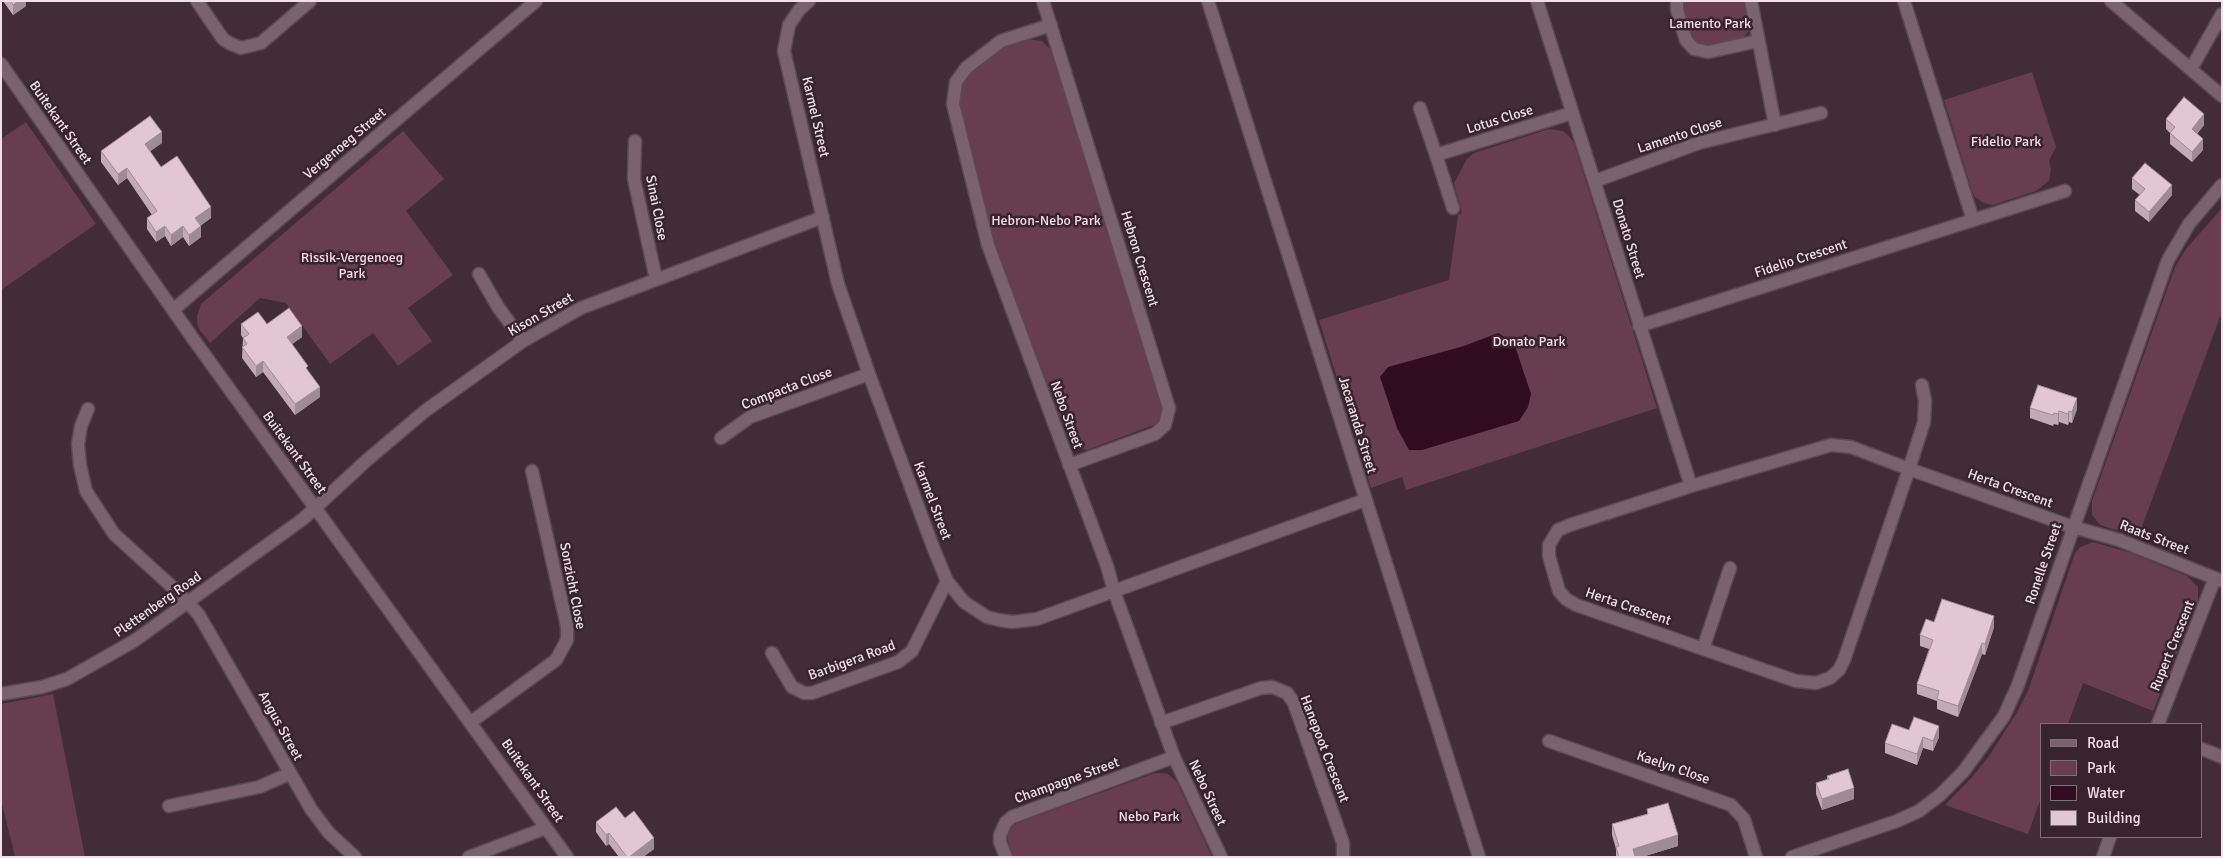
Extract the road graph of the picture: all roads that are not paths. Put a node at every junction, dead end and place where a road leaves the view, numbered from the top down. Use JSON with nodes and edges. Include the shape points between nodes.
{"nodes":[{"id":1,"x":197,"y":1,"type":"edge"},
{"id":2,"x":310,"y":1,"type":"edge"},
{"id":3,"x":536,"y":1,"type":"edge"},
{"id":4,"x":809,"y":1,"type":"edge"},
{"id":5,"x":1043,"y":1,"type":"edge"},
{"id":6,"x":1208,"y":1,"type":"edge"},
{"id":7,"x":1537,"y":1,"type":"edge"},
{"id":8,"x":1677,"y":1,"type":"edge"},
{"id":9,"x":1751,"y":1,"type":"edge"},
{"id":10,"x":1904,"y":1,"type":"edge"},
{"id":11,"x":2111,"y":1,"type":"edge"},
{"id":12,"x":2222,"y":14,"type":"edge"},
{"id":13,"x":1051,"y":25,"type":"junction"},
{"id":14,"x":1758,"y":41,"type":"junction"},
{"id":15,"x":1,"y":64,"type":"edge"},
{"id":16,"x":2191,"y":69,"type":"junction"},
{"id":17,"x":2222,"y":96,"type":"edge"},
{"id":18,"x":1420,"y":108,"type":"dead end"},
{"id":19,"x":1572,"y":113,"type":"junction"},
{"id":20,"x":1821,"y":113,"type":"dead end"},
{"id":21,"x":1775,"y":125,"type":"junction"},
{"id":22,"x":635,"y":141,"type":"dead end"},
{"id":23,"x":1436,"y":155,"type":"junction"},
{"id":24,"x":1595,"y":181,"type":"junction"},
{"id":25,"x":2222,"y":185,"type":"edge"},
{"id":26,"x":2065,"y":191,"type":"dead end"},
{"id":27,"x":1453,"y":208,"type":"dead end"},
{"id":28,"x":823,"y":217,"type":"junction"},
{"id":29,"x":1973,"y":220,"type":"junction"},
{"id":30,"x":480,"y":274,"type":"dead end"},
{"id":31,"x":656,"y":279,"type":"junction"},
{"id":32,"x":173,"y":310,"type":"junction"},
{"id":33,"x":1639,"y":326,"type":"junction"},
{"id":34,"x":523,"y":341,"type":"junction"},
{"id":35,"x":869,"y":374,"type":"junction"},
{"id":36,"x":1922,"y":385,"type":"dead end"},
{"id":37,"x":88,"y":409,"type":"dead end"},
{"id":38,"x":721,"y":438,"type":"dead end"},
{"id":39,"x":1069,"y":465,"type":"junction"},
{"id":40,"x":1909,"y":469,"type":"junction"},
{"id":41,"x":532,"y":471,"type":"dead end"},
{"id":42,"x":1691,"y":486,"type":"junction"},
{"id":43,"x":1365,"y":500,"type":"junction"},
{"id":44,"x":315,"y":507,"type":"junction"},
{"id":45,"x":2073,"y":527,"type":"junction"},
{"id":46,"x":1730,"y":568,"type":"dead end"},
{"id":47,"x":2219,"y":580,"type":"edge"},
{"id":48,"x":947,"y":581,"type":"junction"},
{"id":49,"x":1114,"y":591,"type":"junction"},
{"id":50,"x":188,"y":603,"type":"junction"},
{"id":51,"x":1703,"y":649,"type":"junction"},
{"id":52,"x":772,"y":653,"type":"dead end"},
{"id":53,"x":1,"y":694,"type":"edge"},
{"id":54,"x":471,"y":722,"type":"junction"},
{"id":55,"x":1161,"y":723,"type":"junction"},
{"id":56,"x":2158,"y":723,"type":"edge"},
{"id":57,"x":1549,"y":741,"type":"dead end"},
{"id":58,"x":2203,"y":748,"type":"edge"},
{"id":59,"x":1174,"y":757,"type":"junction"},
{"id":60,"x":2222,"y":757,"type":"edge"},
{"id":61,"x":289,"y":774,"type":"junction"},
{"id":62,"x":169,"y":806,"type":"dead end"},
{"id":63,"x":546,"y":828,"type":"junction"},
{"id":64,"x":2110,"y":838,"type":"edge"},
{"id":65,"x":355,"y":857,"type":"edge"},
{"id":66,"x":469,"y":857,"type":"edge"},
{"id":67,"x":567,"y":857,"type":"edge"},
{"id":68,"x":1006,"y":857,"type":"edge"},
{"id":69,"x":1221,"y":857,"type":"edge"},
{"id":70,"x":1343,"y":857,"type":"edge"},
{"id":71,"x":1479,"y":857,"type":"edge"},
{"id":72,"x":1756,"y":857,"type":"edge"},
{"id":73,"x":1792,"y":857,"type":"edge"},
{"id":74,"x":2103,"y":857,"type":"edge"}],
"edges":[{"from":1,"to":2,"type":"street","via":[[224,39],[235,46],[248,48],[261,43]]},
{"from":3,"to":32,"type":"street","name":"Vergenoeg Street"},
{"from":4,"to":28,"type":"street","name":"Karmel Street","via":[[789,25],[784,51]]},
{"from":5,"to":13,"type":"street","name":"Hebron Crescent"},
{"from":6,"to":43,"type":"street","name":"Jacaranda Street"},
{"from":7,"to":19,"type":"street","name":"Donato Street"},
{"from":8,"to":14,"type":"street","via":[[1686,40],[1694,49],[1708,52]]},
{"from":9,"to":14,"type":"street"},
{"from":10,"to":29,"type":"street"},
{"from":11,"to":16,"type":"street"},
{"from":12,"to":16,"type":"street"},
{"from":13,"to":39,"type":"street","name":"Nebo Street","via":[[1001,41],[960,75],[952,97],[988,245]]},
{"from":13,"to":39,"type":"street","name":"Hebron Crescent","via":[[1170,408],[1165,426],[1155,434]]},
{"from":14,"to":21,"type":"street"},
{"from":15,"to":32,"type":"street","name":"Buitekant Street"},
{"from":16,"to":17,"type":"street"},
{"from":18,"to":23,"type":"street"},
{"from":19,"to":23,"type":"street","name":"Lotus Close"},
{"from":19,"to":24,"type":"street","name":"Donato Street"},
{"from":20,"to":21,"type":"street","name":"Lamento Close"},
{"from":21,"to":24,"type":"street","name":"Lamento Close","via":[[1699,143]]},
{"from":22,"to":31,"type":"street","name":"Sinai Close","via":[[634,179]]},
{"from":23,"to":27,"type":"street"},
{"from":24,"to":33,"type":"street","name":"Donato Street"},
{"from":25,"to":45,"type":"street","name":"Ronelle Street","via":[[2189,224],[2168,260]]},
{"from":26,"to":29,"type":"street","name":"Fidelio Crescent"},
{"from":28,"to":31,"type":"street","name":"Kison Street"},
{"from":28,"to":35,"type":"street","name":"Karmel Street","via":[[840,292]]},
{"from":29,"to":33,"type":"street","name":"Fidelio Crescent"},
{"from":30,"to":34,"type":"street","via":[[498,307]]},
{"from":31,"to":34,"type":"street","name":"Kison Street","via":[[581,308]]},
{"from":32,"to":44,"type":"street","name":"Buitekant Street"},
{"from":33,"to":42,"type":"street","name":"Donato Street"},
{"from":34,"to":44,"type":"street","name":"Kison Street","via":[[425,411]]},
{"from":35,"to":38,"type":"street","name":"Compacta Close","via":[[750,417]]},
{"from":35,"to":48,"type":"street","name":"Karmel Street"},
{"from":36,"to":40,"type":"street","via":[[1925,415]]},
{"from":37,"to":50,"type":"street","name":"Angus Street","via":[[78,444],[86,491],[114,534]]},
{"from":39,"to":49,"type":"street","name":"Nebo Street"},
{"from":40,"to":42,"type":"street","name":"Herta Crescent","via":[[1851,447],[1831,445]]},
{"from":40,"to":45,"type":"street","name":"Herta Crescent"},
{"from":40,"to":51,"type":"street","name":"Herta Crescent","via":[[1839,670],[1823,682],[1808,684]]},
{"from":41,"to":54,"type":"street","name":"Sonzicht Close","via":[[567,626],[567,640],[556,660]]},
{"from":42,"to":51,"type":"street","name":"Herta Crescent","via":[[1558,530],[1551,539],[1548,556],[1559,591],[1566,599]]},
{"from":43,"to":49,"type":"street","name":"Karmel Street"},
{"from":43,"to":71,"type":"street","name":"Jacaranda Street"},
{"from":44,"to":50,"type":"street","name":"Plettenberg Road"},
{"from":44,"to":54,"type":"street","name":"Buitekant Street"},
{"from":45,"to":47,"type":"street","name":"Raats Street","via":[[2119,540]]},
{"from":45,"to":73,"type":"street","name":"Ronelle Street","via":[[2014,697],[1964,772],[1933,801],[1908,817]]},
{"from":46,"to":51,"type":"street"},
{"from":47,"to":56,"type":"street","name":"Rupert Crescent"},
{"from":48,"to":49,"type":"street","name":"Karmel Street","via":[[975,610],[987,617],[1012,622],[1037,619]]},
{"from":48,"to":52,"type":"street","name":"Barbigera Road","via":[[912,651],[898,662],[812,693],[804,693],[792,686]]},
{"from":49,"to":55,"type":"street","name":"Nebo Street"},
{"from":50,"to":53,"type":"street","name":"Plettenberg Road","via":[[134,641],[78,674],[54,683]]},
{"from":50,"to":61,"type":"street","name":"Angus Street","via":[[199,615]]},
{"from":54,"to":63,"type":"street","name":"Buitekant Street"},
{"from":55,"to":59,"type":"street","name":"Nebo Street"},
{"from":55,"to":70,"type":"street","name":"Hanepoot Crescent","via":[[1261,688],[1272,687],[1287,693],[1294,703],[1343,843]]},
{"from":57,"to":72,"type":"street","name":"Kaelyn Close","via":[[1731,805],[1744,819]]},
{"from":58,"to":60,"type":"street"},
{"from":59,"to":68,"type":"street","name":"Champagne Street","via":[[1012,817],[1000,835]]},
{"from":59,"to":69,"type":"street","name":"Nebo Street"},
{"from":61,"to":62,"type":"street","via":[[259,787]]},
{"from":61,"to":65,"type":"street","name":"Angus Street","via":[[322,825]]},
{"from":63,"to":66,"type":"street"},
{"from":63,"to":67,"type":"street","name":"Buitekant Street"},
{"from":64,"to":74,"type":"street"}]}
